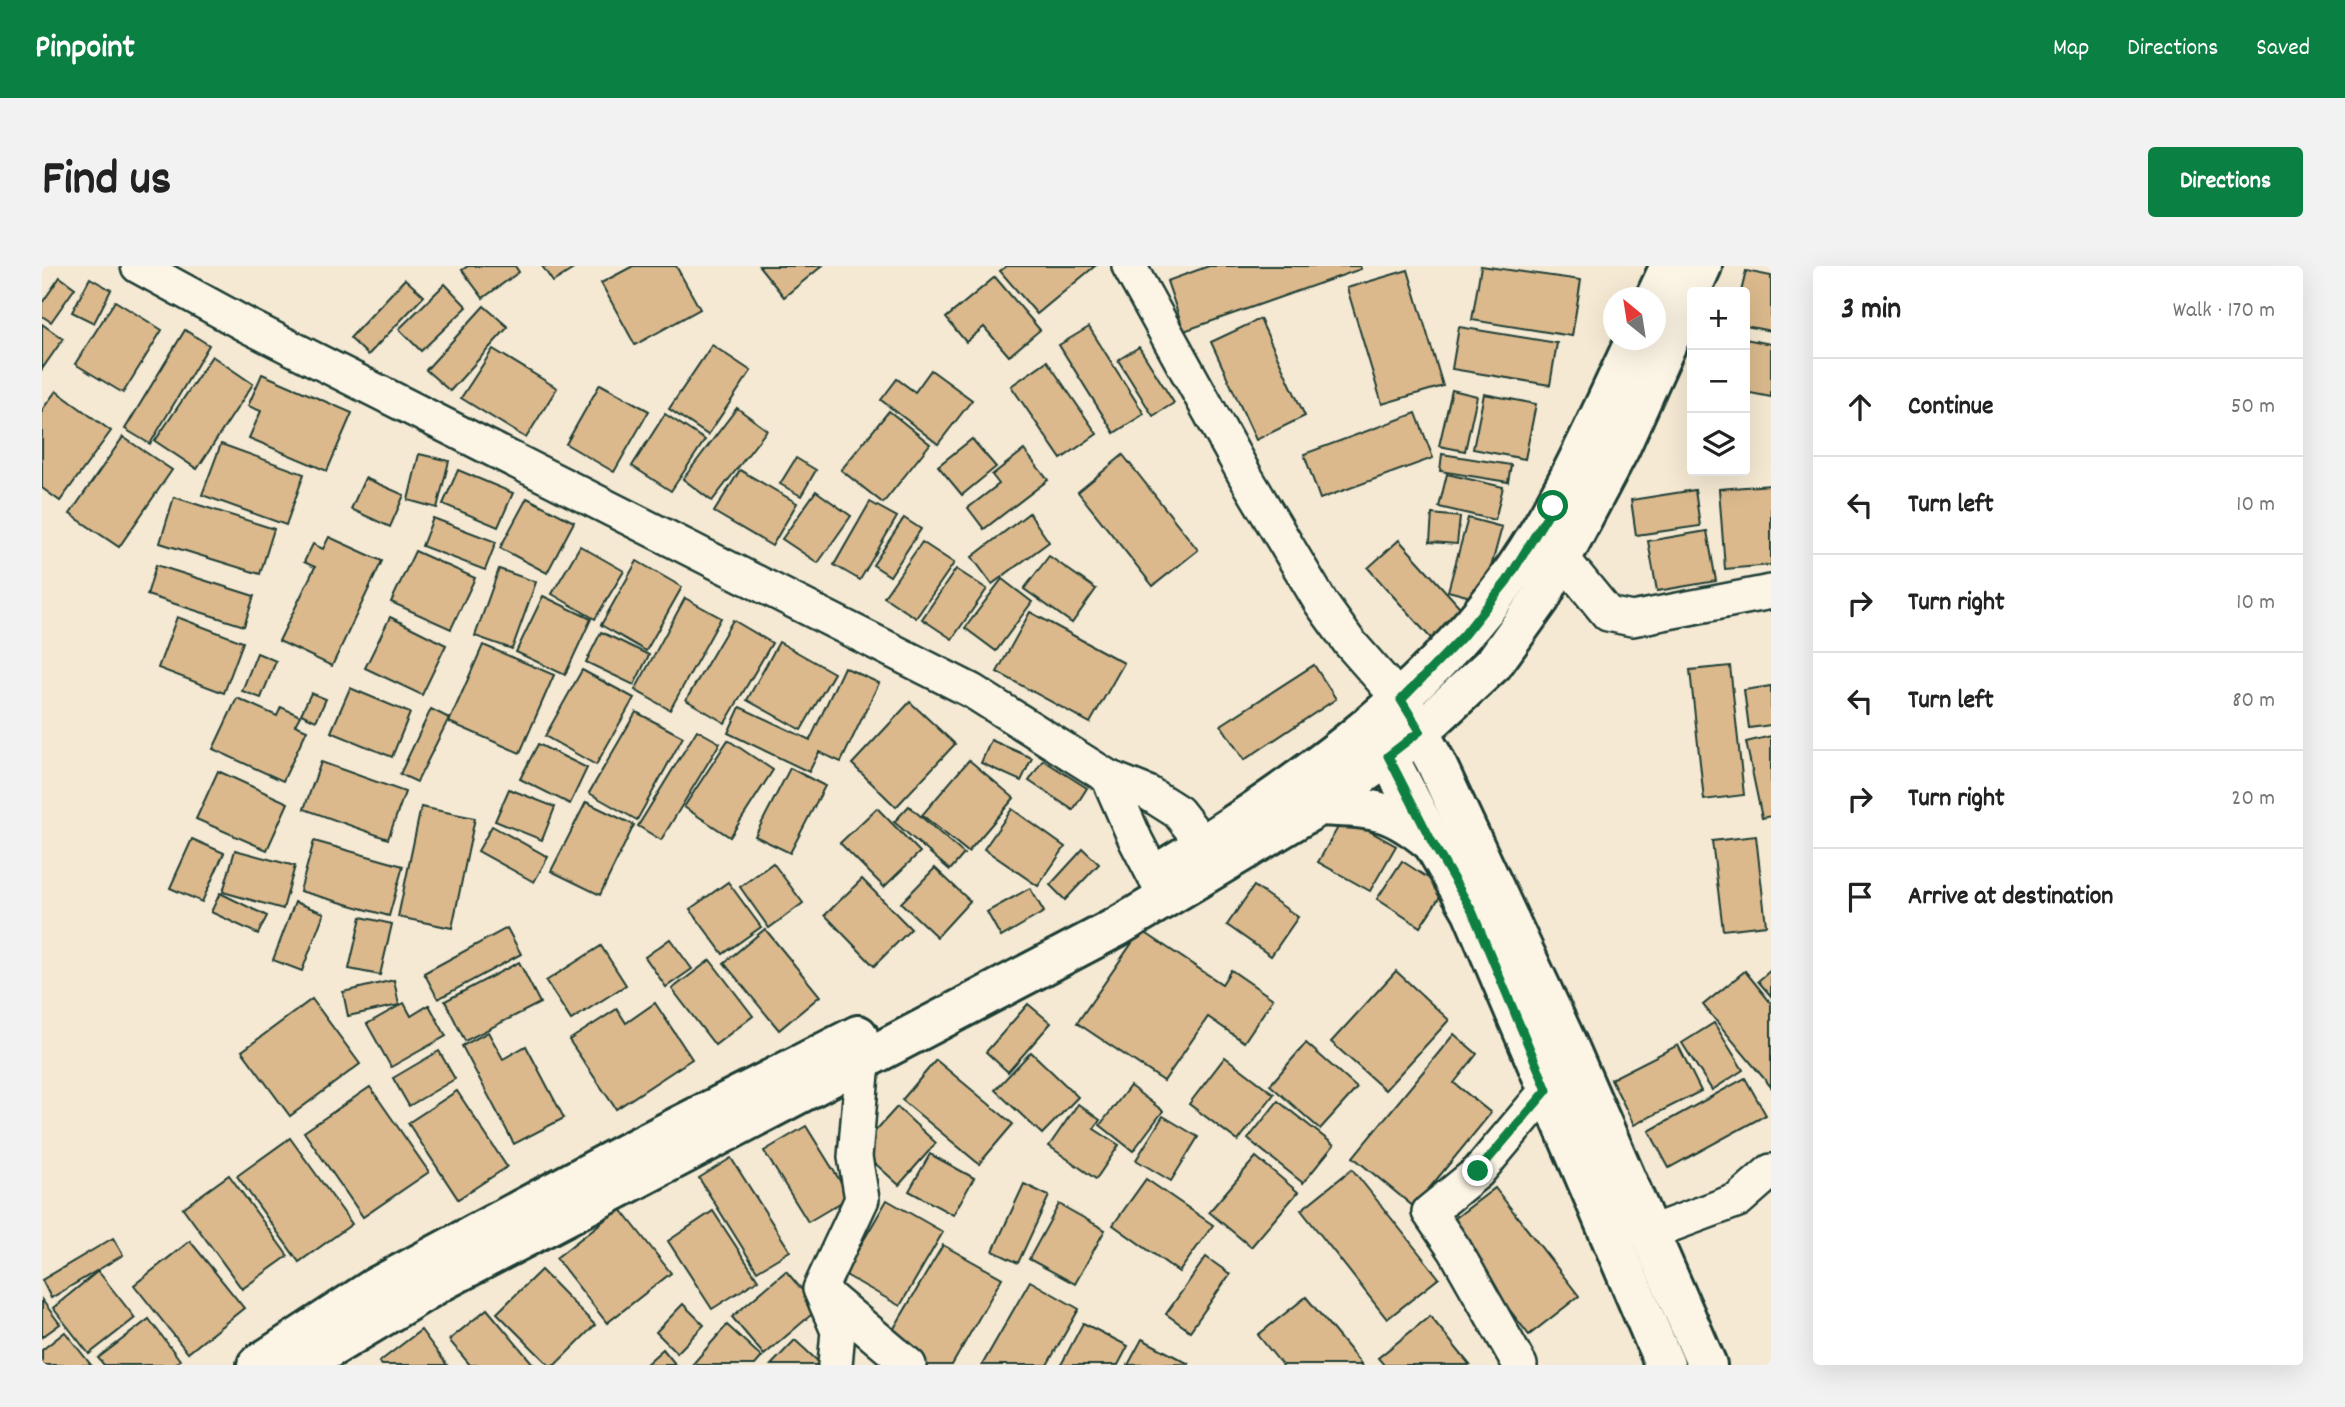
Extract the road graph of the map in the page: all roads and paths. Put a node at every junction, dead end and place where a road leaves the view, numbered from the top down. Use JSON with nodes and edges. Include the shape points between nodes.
{"nodes":[{"id":1,"x":138,"y":266,"type":"edge"},
{"id":2,"x":1129,"y":266,"type":"edge"},
{"id":3,"x":1670,"y":266,"type":"edge"},
{"id":4,"x":1702,"y":266,"type":"edge"},
{"id":5,"x":1660,"y":287,"type":"edge"},
{"id":6,"x":1630,"y":350,"type":"edge"},
{"id":7,"x":1563,"y":559,"type":"junction"},
{"id":8,"x":1771,"y":592,"type":"edge"},
{"id":9,"x":1410,"y":716,"type":"junction"},
{"id":10,"x":1366,"y":725,"type":"junction"},
{"id":11,"x":1388,"y":756,"type":"junction"},
{"id":12,"x":1108,"y":777,"type":"junction"},
{"id":13,"x":1319,"y":806,"type":"junction"},
{"id":14,"x":1432,"y":842,"type":"junction"},
{"id":15,"x":1212,"y":853,"type":"junction"},
{"id":16,"x":1159,"y":886,"type":"junction"},
{"id":17,"x":863,"y":1061,"type":"junction"},
{"id":18,"x":1547,"y":1090,"type":"junction"},
{"id":19,"x":1771,"y":1171,"type":"edge"},
{"id":20,"x":1649,"y":1233,"type":"junction"},
{"id":21,"x":820,"y":1289,"type":"junction"},
{"id":22,"x":257,"y":1365,"type":"edge"},
{"id":23,"x":302,"y":1365,"type":"edge"},
{"id":24,"x":835,"y":1365,"type":"edge"},
{"id":25,"x":909,"y":1365,"type":"edge"},
{"id":26,"x":1520,"y":1365,"type":"edge"},
{"id":27,"x":1665,"y":1365,"type":"edge"},
{"id":28,"x":1707,"y":1365,"type":"edge"}],
"edges":[{"from":1,"to":12,"type":"street","via":[[248,326],[972,691]]},
{"from":2,"to":9,"type":"street","via":[[1321,603]]},
{"from":3,"to":5,"type":"main road"},
{"from":4,"to":7,"type":"main road","via":[[1620,448]]},
{"from":6,"to":9,"type":"main road","via":[[1553,506],[1507,581],[1463,636]]},
{"from":7,"to":8,"type":"street","via":[[1608,614],[1632,619]]},
{"from":7,"to":9,"type":"main road","via":[[1541,599],[1494,663]]},
{"from":9,"to":10,"type":"main road"},
{"from":9,"to":11,"type":"main road"},
{"from":9,"to":20,"type":"main road","via":[[1570,1051]]},
{"from":10,"to":11,"type":"main road"},
{"from":10,"to":15,"type":"main road"},
{"from":11,"to":13,"type":"main road"},
{"from":11,"to":14,"type":"main road"},
{"from":12,"to":15,"type":"street","via":[[1148,793],[1178,812]]},
{"from":12,"to":16,"type":"street"},
{"from":13,"to":14,"type":"main road","via":[[1382,811],[1401,818]]},
{"from":13,"to":15,"type":"main road"},
{"from":14,"to":18,"type":"main road","via":[[1472,911]]},
{"from":15,"to":16,"type":"main road"},
{"from":16,"to":17,"type":"main road","via":[[1118,926]]},
{"from":16,"to":22,"type":"main road","via":[[1069,927],[457,1243],[376,1287]]},
{"from":17,"to":21,"type":"street","via":[[855,1157],[862,1199]]},
{"from":17,"to":23,"type":"main road","via":[[442,1281]]},
{"from":18,"to":26,"type":"street","via":[[1478,1171],[1429,1212]]},
{"from":18,"to":27,"type":"main road"},
{"from":19,"to":20,"type":"street","via":[[1738,1200]]},
{"from":20,"to":28,"type":"main road"},
{"from":21,"to":24,"type":"street","via":[[838,1331]]},
{"from":21,"to":25,"type":"street"}]}
